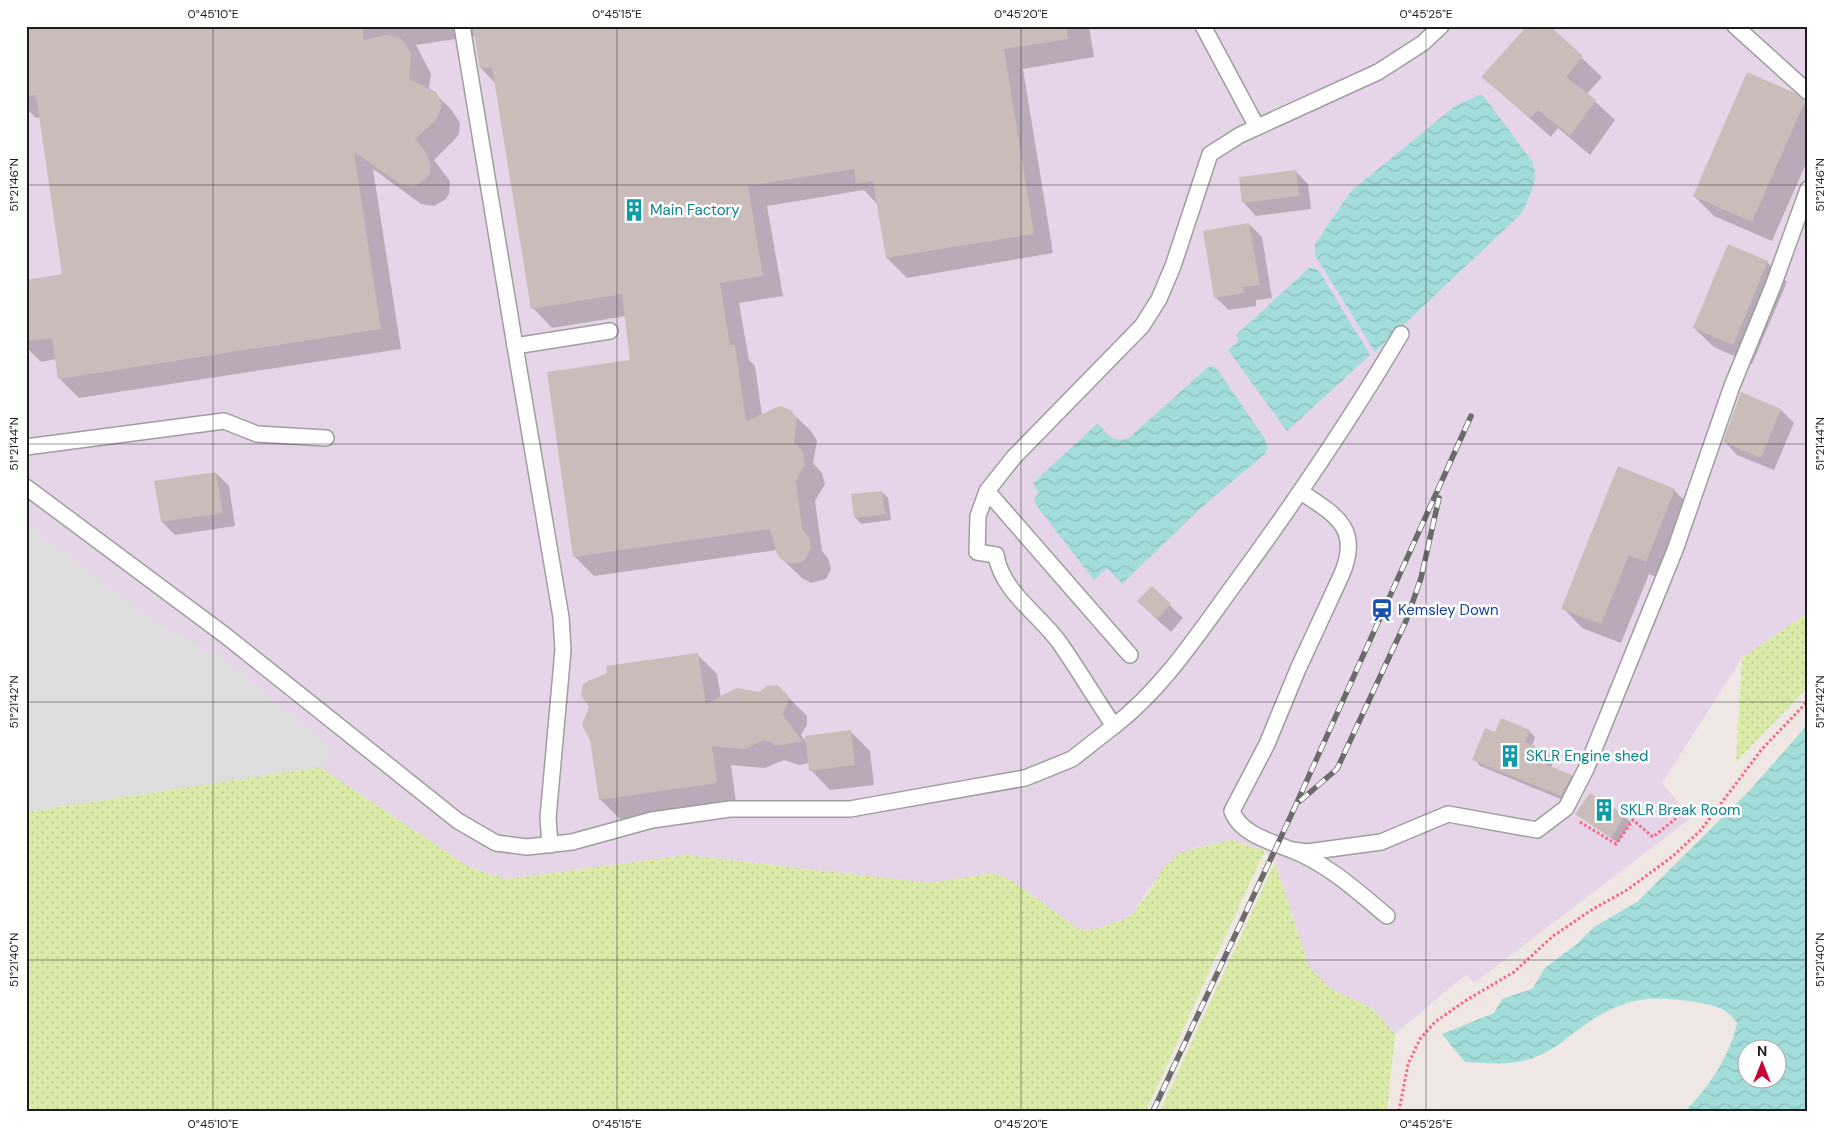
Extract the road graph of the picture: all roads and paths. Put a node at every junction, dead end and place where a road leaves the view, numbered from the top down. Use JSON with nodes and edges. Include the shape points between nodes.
{"nodes":[{"id":1,"x":462,"y":26,"type":"edge"},
{"id":2,"x":1203,"y":26,"type":"edge"},
{"id":3,"x":1441,"y":26,"type":"edge"},
{"id":4,"x":1735,"y":26,"type":"edge"},
{"id":5,"x":1808,"y":92,"type":"edge"},
{"id":6,"x":1257,"y":127,"type":"junction"},
{"id":7,"x":1808,"y":189,"type":"edge"},
{"id":8,"x":610,"y":331,"type":"dead end"},
{"id":9,"x":1401,"y":334,"type":"dead end"},
{"id":10,"x":515,"y":346,"type":"junction"},
{"id":11,"x":326,"y":438,"type":"dead end"},
{"id":12,"x":27,"y":444,"type":"edge"},
{"id":13,"x":26,"y":487,"type":"edge"},
{"id":14,"x":987,"y":491,"type":"junction"},
{"id":15,"x":1301,"y":492,"type":"junction"},
{"id":16,"x":1130,"y":655,"type":"dead end"},
{"id":17,"x":1808,"y":701,"type":"edge"},
{"id":18,"x":1114,"y":726,"type":"junction"},
{"id":19,"x":1561,"y":811,"type":"junction"},
{"id":20,"x":1685,"y":811,"type":"dead end"},
{"id":21,"x":550,"y":845,"type":"junction"},
{"id":22,"x":1292,"y":850,"type":"junction"},
{"id":23,"x":1387,"y":916,"type":"dead end"},
{"id":24,"x":1400,"y":1111,"type":"edge"}],
"edges":[{"from":1,"to":10,"type":"lane"},
{"from":2,"to":6,"type":"lane"},
{"from":3,"to":6,"type":"lane","via":[[1417,47],[1378,72]]},
{"from":4,"to":5,"type":"lane"},
{"from":6,"to":14,"type":"lane","via":[[1226,142],[1206,160],[1173,266],[1159,299],[1142,326],[1014,457]]},
{"from":7,"to":19,"type":"lane","via":[[1732,386],[1675,550],[1586,769],[1566,808]]},
{"from":8,"to":10,"type":"lane"},
{"from":9,"to":15,"type":"lane"},
{"from":10,"to":21,"type":"lane","via":[[562,633],[548,803]]},
{"from":11,"to":12,"type":"lane","via":[[257,434],[224,421]]},
{"from":13,"to":21,"type":"lane","via":[[226,636],[458,821],[496,843],[509,846]]},
{"from":14,"to":16,"type":"lane"},
{"from":14,"to":18,"type":"lane","via":[[978,516],[977,552],[996,555],[1021,601],[1055,637]]},
{"from":15,"to":18,"type":"lane","via":[[1180,658],[1146,698]]},
{"from":15,"to":22,"type":"lane","via":[[1340,520],[1348,541],[1346,561],[1270,739],[1232,808],[1233,815],[1249,830]]},
{"from":17,"to":24,"type":"path","via":[[1762,749],[1701,830],[1673,856],[1627,890],[1553,936],[1514,972],[1435,1022],[1420,1039],[1408,1064]]},
{"from":18,"to":21,"type":"lane","via":[[1072,759],[1011,782],[850,809],[730,809],[652,820]]},
{"from":19,"to":20,"type":"path","via":[[1616,844],[1633,820],[1653,837]]},
{"from":19,"to":22,"type":"lane","via":[[1537,830],[1448,814],[1381,842],[1307,852]]},
{"from":22,"to":23,"type":"lane","via":[[1328,868]]}]}
